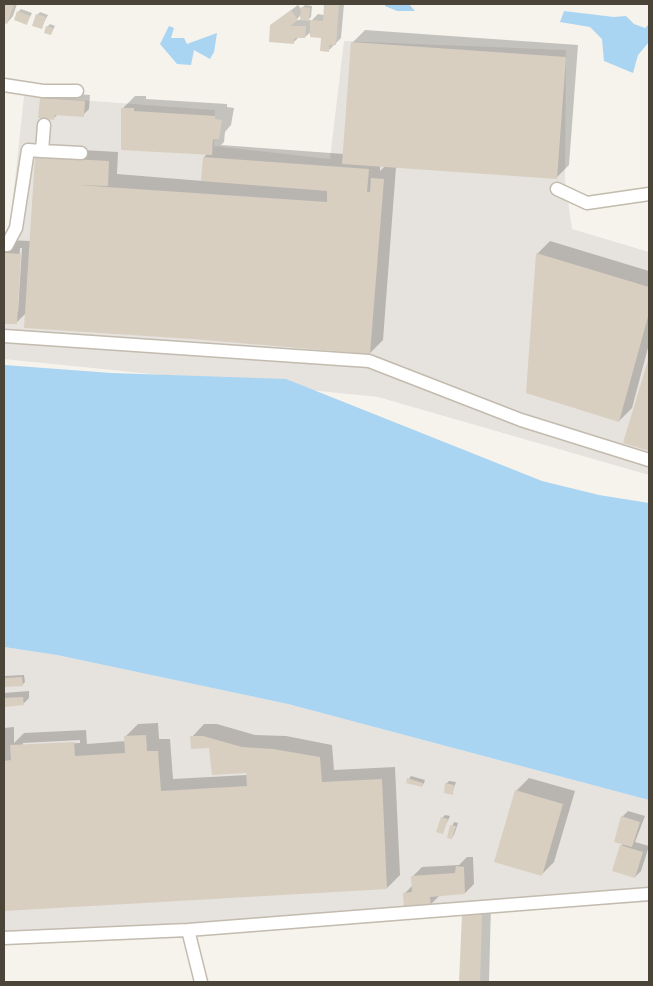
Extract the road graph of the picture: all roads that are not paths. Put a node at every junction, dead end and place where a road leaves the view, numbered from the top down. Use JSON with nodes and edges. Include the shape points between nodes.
{"nodes":[{"id":1,"x":4,"y":85,"type":"edge"},
{"id":2,"x":77,"y":91,"type":"dead end"},
{"id":3,"x":44,"y":125,"type":"dead end"},
{"id":4,"x":42,"y":151,"type":"junction"},
{"id":5,"x":81,"y":153,"type":"dead end"},
{"id":6,"x":557,"y":189,"type":"dead end"},
{"id":7,"x":649,"y":194,"type":"edge"},
{"id":8,"x":4,"y":245,"type":"edge"},
{"id":9,"x":4,"y":336,"type":"edge"},
{"id":10,"x":649,"y":460,"type":"edge"},
{"id":11,"x":649,"y":894,"type":"edge"},
{"id":12,"x":188,"y":930,"type":"junction"},
{"id":13,"x":4,"y":938,"type":"edge"},
{"id":14,"x":201,"y":982,"type":"edge"}],
"edges":[{"from":1,"to":2,"type":"street"},
{"from":3,"to":4,"type":"street"},
{"from":4,"to":5,"type":"street"},
{"from":4,"to":8,"type":"street","via":[[28,150],[16,228]]},
{"from":6,"to":7,"type":"street","via":[[587,204]]},
{"from":9,"to":10,"type":"street","via":[[369,361],[521,420]]},
{"from":11,"to":12,"type":"street"},
{"from":12,"to":13,"type":"street"},
{"from":12,"to":14,"type":"street"}]}
